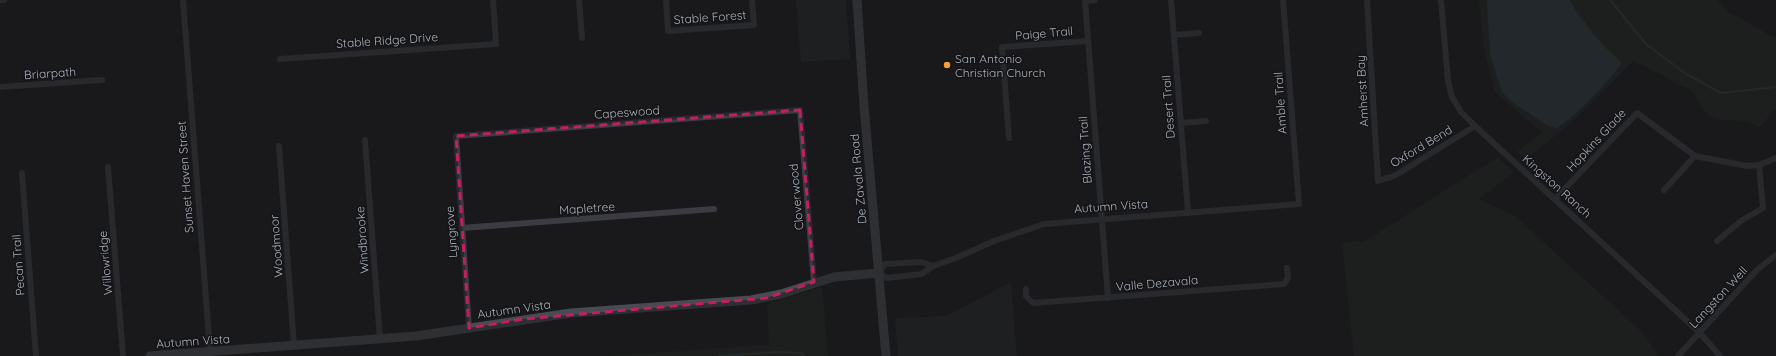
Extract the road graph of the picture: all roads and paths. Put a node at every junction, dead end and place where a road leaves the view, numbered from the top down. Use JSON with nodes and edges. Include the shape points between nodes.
{"nodes":[{"id":1,"x":0,"y":0,"type":"edge"},
{"id":2,"x":4,"y":0,"type":"edge"},
{"id":3,"x":183,"y":0,"type":"edge"},
{"id":4,"x":493,"y":0,"type":"edge"},
{"id":5,"x":579,"y":0,"type":"edge"},
{"id":6,"x":666,"y":0,"type":"edge"},
{"id":7,"x":752,"y":0,"type":"edge"},
{"id":8,"x":857,"y":0,"type":"edge"},
{"id":9,"x":1085,"y":0,"type":"edge"},
{"id":10,"x":1095,"y":0,"type":"edge"},
{"id":11,"x":1171,"y":0,"type":"edge"},
{"id":12,"x":1283,"y":0,"type":"edge"},
{"id":13,"x":1367,"y":0,"type":"edge"},
{"id":14,"x":1441,"y":0,"type":"edge"},
{"id":15,"x":1199,"y":33,"type":"dead end"},
{"id":16,"x":1174,"y":35,"type":"junction"},
{"id":17,"x":582,"y":38,"type":"dead end"},
{"id":18,"x":1088,"y":41,"type":"junction"},
{"id":19,"x":280,"y":59,"type":"dead end"},
{"id":20,"x":102,"y":80,"type":"dead end"},
{"id":21,"x":0,"y":87,"type":"edge"},
{"id":22,"x":800,"y":110,"type":"joint"},
{"id":23,"x":1206,"y":121,"type":"dead end"},
{"id":24,"x":1181,"y":123,"type":"junction"},
{"id":25,"x":1475,"y":126,"type":"junction"},
{"id":26,"x":456,"y":136,"type":"joint"},
{"id":27,"x":1009,"y":138,"type":"dead end"},
{"id":28,"x":365,"y":140,"type":"dead end"},
{"id":29,"x":279,"y":146,"type":"dead end"},
{"id":30,"x":1695,"y":156,"type":"junction"},
{"id":31,"x":1776,"y":158,"type":"edge"},
{"id":32,"x":1759,"y":165,"type":"junction"},
{"id":33,"x":108,"y":168,"type":"dead end"},
{"id":34,"x":22,"y":173,"type":"dead end"},
{"id":35,"x":1378,"y":182,"type":"joint"},
{"id":36,"x":1664,"y":190,"type":"dead end"},
{"id":37,"x":1555,"y":199,"type":"junction"},
{"id":38,"x":1299,"y":204,"type":"joint"},
{"id":39,"x":714,"y":209,"type":"dead end"},
{"id":40,"x":1188,"y":212,"type":"junction"},
{"id":41,"x":1102,"y":219,"type":"junction"},
{"id":42,"x":462,"y":228,"type":"junction"},
{"id":43,"x":1717,"y":241,"type":"dead end"},
{"id":44,"x":1776,"y":255,"type":"edge"},
{"id":45,"x":933,"y":266,"type":"junction"},
{"id":46,"x":1287,"y":268,"type":"dead end"},
{"id":47,"x":879,"y":273,"type":"junction"},
{"id":48,"x":814,"y":282,"type":"junction"},
{"id":49,"x":1026,"y":289,"type":"dead end"},
{"id":50,"x":1108,"y":298,"type":"junction"},
{"id":51,"x":469,"y":328,"type":"junction"},
{"id":52,"x":1700,"y":333,"type":"junction"},
{"id":53,"x":380,"y":339,"type":"junction"},
{"id":54,"x":294,"y":345,"type":"junction"},
{"id":55,"x":210,"y":352,"type":"junction"},
{"id":56,"x":36,"y":356,"type":"edge"},
{"id":57,"x":123,"y":356,"type":"edge"},
{"id":58,"x":150,"y":356,"type":"edge"},
{"id":59,"x":886,"y":356,"type":"edge"},
{"id":60,"x":1678,"y":356,"type":"edge"},
{"id":61,"x":1720,"y":356,"type":"edge"}],
"edges":[{"from":1,"to":2,"type":"street"},
{"from":3,"to":55,"type":"street","name":"Sunset Haven Street"},
{"from":4,"to":19,"type":"street","name":"Stable Ridge Drive","via":[[496,44]]},
{"from":5,"to":17,"type":"street"},
{"from":6,"to":7,"type":"street","name":"Stable Forest","via":[[668,31],[754,25]]},
{"from":8,"to":47,"type":"street","name":"De Zavala Road"},
{"from":9,"to":10,"type":"street"},
{"from":9,"to":18,"type":"street","name":"Blazing Trail"},
{"from":11,"to":16,"type":"street","name":"Desert Trail"},
{"from":12,"to":38,"type":"street","name":"Amble Trail"},
{"from":13,"to":35,"type":"street","name":"Amherst Bay"},
{"from":14,"to":25,"type":"street","name":"Kingston Ranch","via":[[1448,81],[1452,97],[1461,112]]},
{"from":15,"to":16,"type":"street"},
{"from":16,"to":24,"type":"street","name":"Desert Trail"},
{"from":18,"to":27,"type":"street","name":"Paige Trail","via":[[1002,47]]},
{"from":18,"to":41,"type":"street","name":"Blazing Trail"},
{"from":20,"to":21,"type":"street","name":"Briarpath"},
{"from":22,"to":26,"type":"street","name":"Capeswood"},
{"from":22,"to":48,"type":"street","name":"Cloverwood"},
{"from":23,"to":24,"type":"street"},
{"from":24,"to":40,"type":"street","name":"Desert Trail"},
{"from":25,"to":35,"type":"street","name":"Oxford Bend","via":[[1396,174]]},
{"from":25,"to":37,"type":"street","name":"Kingston Ranch"},
{"from":26,"to":42,"type":"street","name":"Lyngrove"},
{"from":28,"to":53,"type":"street","name":"Windbrooke"},
{"from":29,"to":54,"type":"street","name":"Woodmoor"},
{"from":30,"to":32,"type":"street","via":[[1733,164]]},
{"from":30,"to":36,"type":"street"},
{"from":30,"to":37,"type":"street","name":"Hopkins Glade","via":[[1636,113]]},
{"from":31,"to":32,"type":"street"},
{"from":32,"to":43,"type":"street","via":[[1763,208],[1741,221]]},
{"from":33,"to":57,"type":"street","name":"Willowridge"},
{"from":34,"to":56,"type":"street","name":"Pecan Trail"},
{"from":37,"to":52,"type":"street","name":"Kingston Ranch"},
{"from":38,"to":40,"type":"street","name":"Autumn Vista"},
{"from":39,"to":42,"type":"street","name":"Mapletree"},
{"from":40,"to":41,"type":"street","name":"Autumn Vista"},
{"from":41,"to":45,"type":"street","name":"Autumn Vista","via":[[1059,222],[1030,228]]},
{"from":41,"to":50,"type":"street","name":"Blazing Trail"},
{"from":42,"to":51,"type":"street","name":"Lyngrove"},
{"from":44,"to":52,"type":"street","name":"Langston Well","via":[[1757,270]]},
{"from":45,"to":47,"type":"street","name":"Autumn Vista","via":[[922,274],[887,278]]},
{"from":45,"to":47,"type":"street","name":"Autumn Vista","via":[[921,262],[885,264]]},
{"from":46,"to":50,"type":"street","name":"Valle Dezavala","via":[[1288,278],[1284,284]]},
{"from":47,"to":48,"type":"street","name":"Autumn Vista","via":[[842,276]]},
{"from":47,"to":59,"type":"street","name":"De Zavala Road"},
{"from":48,"to":51,"type":"street","name":"Autumn Vista","via":[[766,298],[571,313]]},
{"from":49,"to":50,"type":"street","name":"Valle Dezavala","via":[[1026,296],[1033,304]]},
{"from":51,"to":53,"type":"street","name":"Autumn Vista"},
{"from":52,"to":60,"type":"street","name":"Langston Well"},
{"from":52,"to":61,"type":"street","name":"Kingston Ranch"},
{"from":53,"to":54,"type":"street","name":"Autumn Vista"},
{"from":54,"to":55,"type":"street","name":"Autumn Vista"},
{"from":55,"to":58,"type":"street","name":"Autumn Vista"}]}
